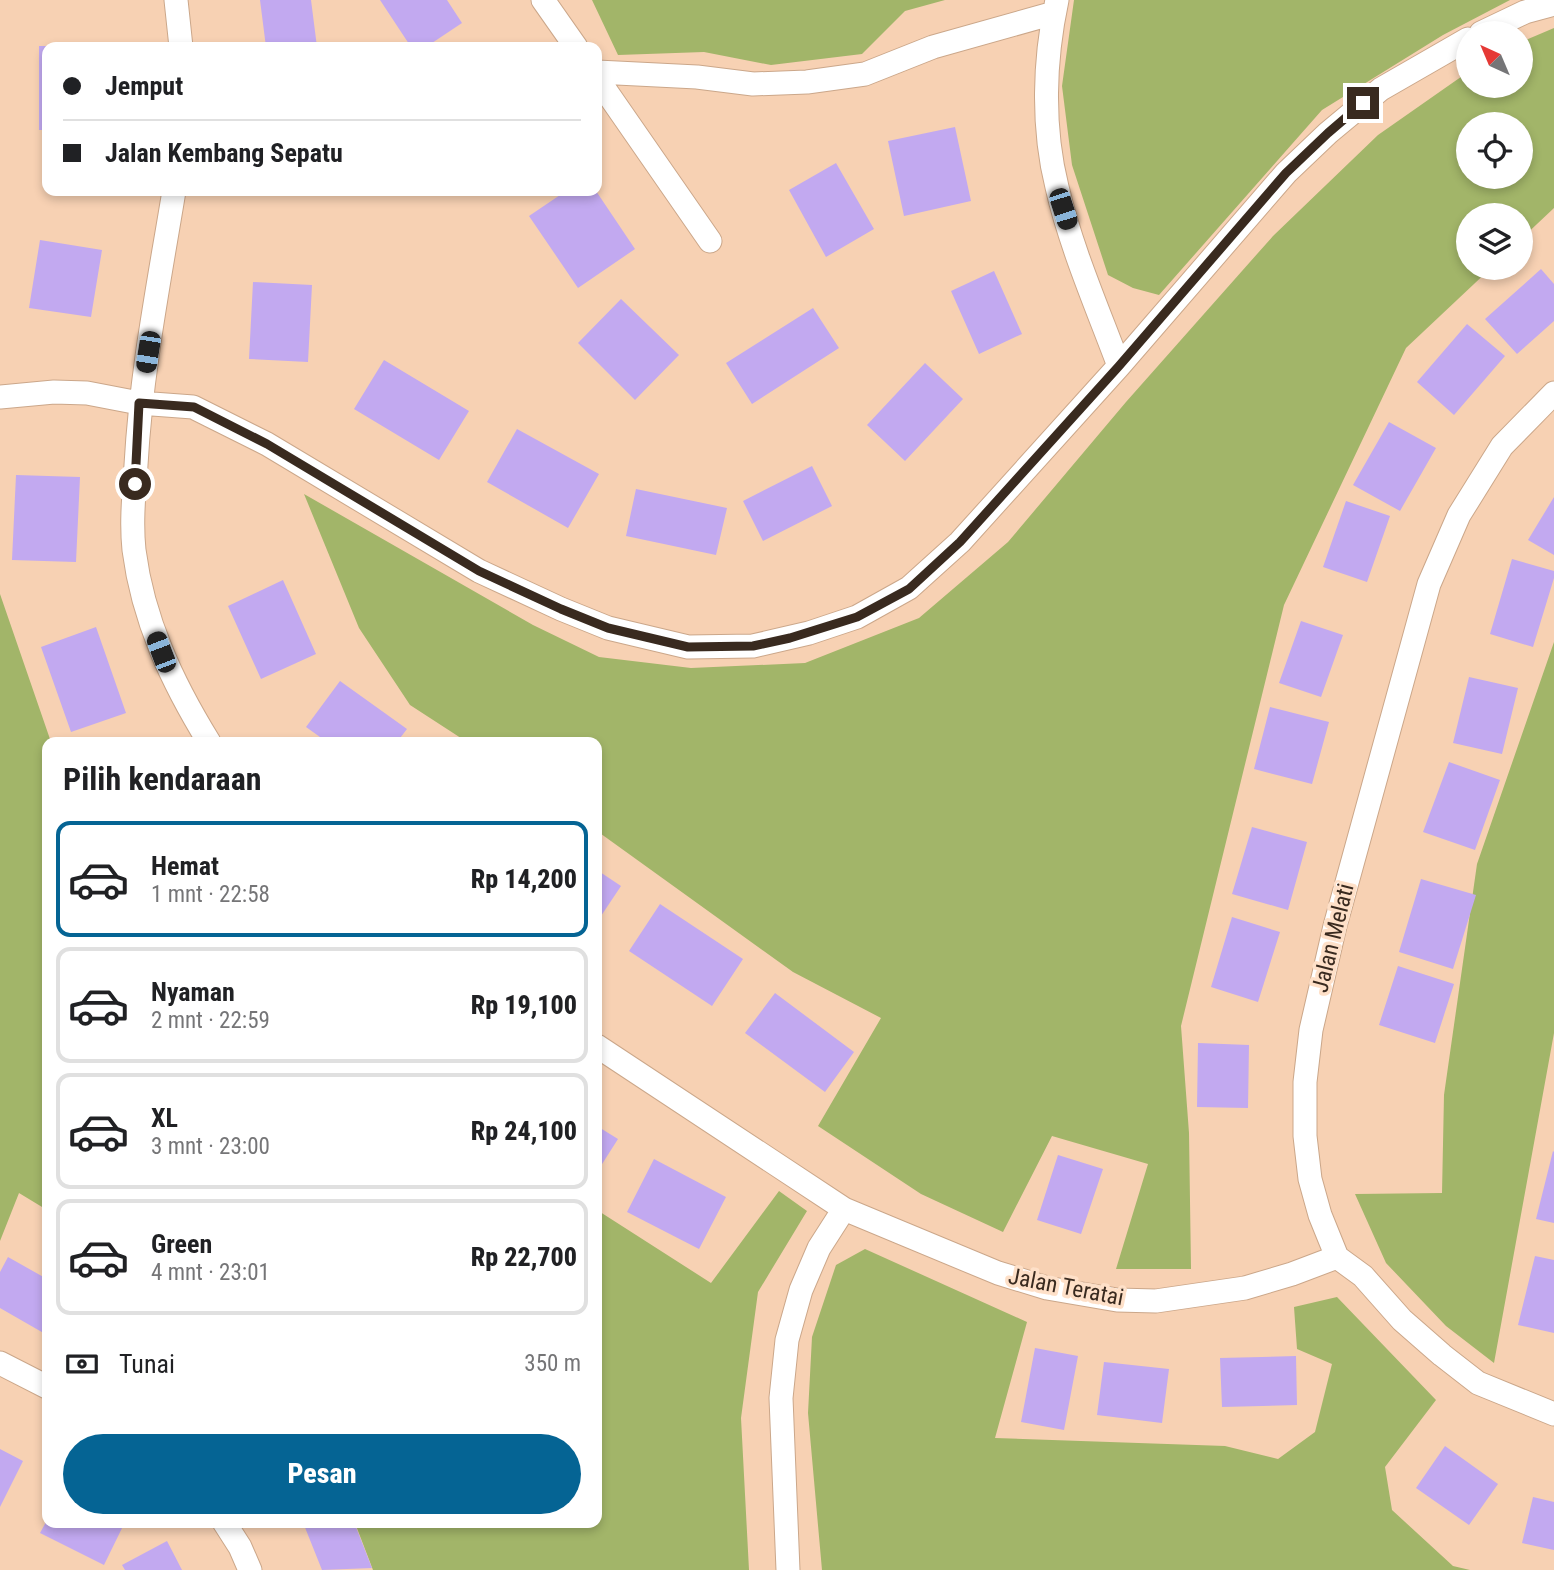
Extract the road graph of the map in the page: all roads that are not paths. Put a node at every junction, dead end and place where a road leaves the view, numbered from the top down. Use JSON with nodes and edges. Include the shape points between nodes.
{"nodes":[{"id":1,"x":176,"y":0,"type":"edge"},
{"id":2,"x":543,"y":0,"type":"edge"},
{"id":3,"x":1554,"y":5,"type":"edge"},
{"id":4,"x":1056,"y":6,"type":"edge"},
{"id":5,"x":1534,"y":6,"type":"edge"},
{"id":6,"x":1505,"y":21,"type":"edge"},
{"id":7,"x":180,"y":42,"type":"edge"},
{"id":8,"x":572,"y":42,"type":"edge"},
{"id":9,"x":1456,"y":46,"type":"edge"},
{"id":10,"x":602,"y":72,"type":"edge"},
{"id":11,"x":602,"y":85,"type":"edge"},
{"id":12,"x":173,"y":196,"type":"edge"},
{"id":13,"x":710,"y":241,"type":"dead end"},
{"id":14,"x":1119,"y":366,"type":"junction"},
{"id":15,"x":1554,"y":393,"type":"edge"},
{"id":16,"x":0,"y":397,"type":"edge"},
{"id":17,"x":139,"y":403,"type":"junction"},
{"id":18,"x":206,"y":737,"type":"edge"},
{"id":19,"x":602,"y":1049,"type":"edge"},
{"id":20,"x":844,"y":1209,"type":"junction"},
{"id":21,"x":1338,"y":1257,"type":"junction"},
{"id":22,"x":0,"y":1363,"type":"edge"},
{"id":23,"x":42,"y":1384,"type":"edge"},
{"id":24,"x":1554,"y":1414,"type":"edge"},
{"id":25,"x":228,"y":1528,"type":"edge"},
{"id":26,"x":250,"y":1570,"type":"edge"},
{"id":27,"x":788,"y":1570,"type":"edge"}],
"edges":[{"from":1,"to":7,"type":"street"},
{"from":2,"to":8,"type":"street"},
{"from":3,"to":5,"type":"street"},
{"from":4,"to":10,"type":"street","via":[[865,74],[831,79],[753,84]]},
{"from":4,"to":14,"type":"street","via":[[1046,75],[1048,134],[1057,187]]},
{"from":5,"to":6,"type":"street"},
{"from":9,"to":14,"type":"street","via":[[1381,89],[1328,133],[1233,232]]},
{"from":11,"to":13,"type":"street"},
{"from":12,"to":17,"type":"street"},
{"from":14,"to":17,"type":"street","via":[[960,542],[909,589],[857,617],[753,646],[688,647],[596,624],[479,571],[267,444],[194,407]]},
{"from":15,"to":21,"type":"street","name":"Jalan Melati","via":[[1502,446],[1459,514],[1429,584],[1335,926],[1311,1030],[1305,1136],[1310,1180]]},
{"from":16,"to":17,"type":"street","via":[[87,393]]},
{"from":17,"to":18,"type":"street","via":[[133,511],[141,586],[161,652]]},
{"from":19,"to":20,"type":"street","name":"Jalan Teratai"},
{"from":20,"to":21,"type":"street","name":"Jalan Teratai","via":[[998,1273],[1117,1300],[1156,1301],[1235,1290]]},
{"from":20,"to":27,"type":"street","via":[[800,1290],[787,1340],[781,1398]]},
{"from":21,"to":24,"type":"street","name":"Jalan Melati","via":[[1363,1276],[1402,1320],[1478,1384]]},
{"from":22,"to":23,"type":"street"},
{"from":25,"to":26,"type":"street"}]}
